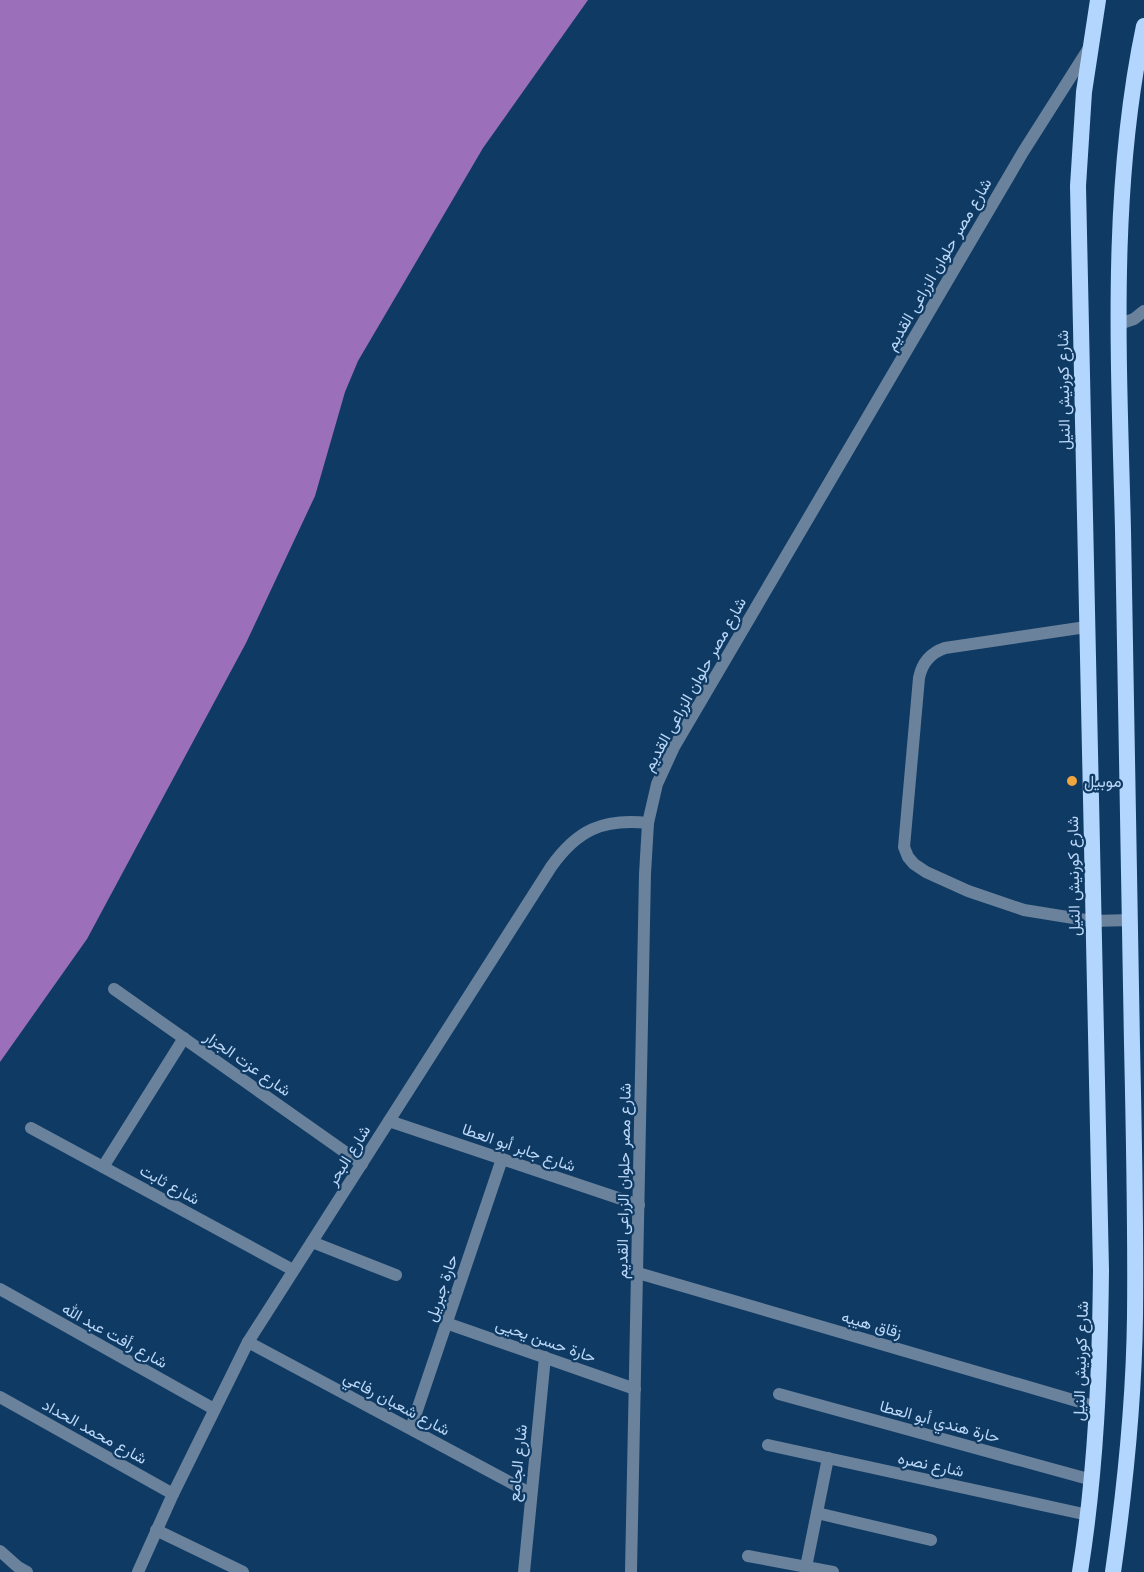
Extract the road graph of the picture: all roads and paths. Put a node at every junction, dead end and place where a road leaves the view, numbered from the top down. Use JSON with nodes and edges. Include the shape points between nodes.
{"nodes":[{"id":1,"x":1098,"y":0,"type":"edge"},
{"id":2,"x":1144,"y":26,"type":"edge"},
{"id":3,"x":1090,"y":46,"type":"junction"},
{"id":4,"x":1144,"y":311,"type":"edge"},
{"id":5,"x":1119,"y":324,"type":"junction"},
{"id":6,"x":1086,"y":627,"type":"junction"},
{"id":7,"x":648,"y":823,"type":"junction"},
{"id":8,"x":1131,"y":920,"type":"junction"},
{"id":9,"x":1092,"y":921,"type":"junction"},
{"id":10,"x":114,"y":989,"type":"dead end"},
{"id":11,"x":184,"y":1038,"type":"junction"},
{"id":12,"x":1138,"y":1044,"type":"edge"},
{"id":13,"x":389,"y":1121,"type":"junction"},
{"id":14,"x":31,"y":1128,"type":"dead end"},
{"id":15,"x":502,"y":1159,"type":"junction"},
{"id":16,"x":362,"y":1164,"type":"junction"},
{"id":17,"x":103,"y":1167,"type":"junction"},
{"id":18,"x":639,"y":1205,"type":"junction"},
{"id":19,"x":312,"y":1242,"type":"junction"},
{"id":20,"x":293,"y":1270,"type":"junction"},
{"id":21,"x":638,"y":1273,"type":"junction"},
{"id":22,"x":396,"y":1275,"type":"dead end"},
{"id":23,"x":0,"y":1289,"type":"edge"},
{"id":24,"x":446,"y":1323,"type":"junction"},
{"id":25,"x":248,"y":1342,"type":"junction"},
{"id":26,"x":545,"y":1357,"type":"junction"},
{"id":27,"x":635,"y":1389,"type":"junction"},
{"id":28,"x":779,"y":1394,"type":"dead end"},
{"id":29,"x":0,"y":1397,"type":"edge"},
{"id":30,"x":1097,"y":1407,"type":"junction"},
{"id":31,"x":214,"y":1409,"type":"junction"},
{"id":32,"x":1137,"y":1419,"type":"edge"},
{"id":33,"x":411,"y":1428,"type":"junction"},
{"id":34,"x":768,"y":1445,"type":"dead end"},
{"id":35,"x":828,"y":1458,"type":"junction"},
{"id":36,"x":1092,"y":1480,"type":"junction"},
{"id":37,"x":530,"y":1493,"type":"junction"},
{"id":38,"x":173,"y":1494,"type":"junction"},
{"id":39,"x":817,"y":1514,"type":"junction"},
{"id":40,"x":1088,"y":1515,"type":"junction"},
{"id":41,"x":156,"y":1530,"type":"junction"},
{"id":42,"x":931,"y":1540,"type":"dead end"},
{"id":43,"x":0,"y":1551,"type":"edge"},
{"id":44,"x":748,"y":1556,"type":"dead end"},
{"id":45,"x":806,"y":1567,"type":"junction"},
{"id":46,"x":19,"y":1570,"type":"edge"},
{"id":47,"x":138,"y":1572,"type":"edge"},
{"id":48,"x":243,"y":1572,"type":"edge"},
{"id":49,"x":524,"y":1572,"type":"edge"},
{"id":50,"x":631,"y":1572,"type":"edge"},
{"id":51,"x":833,"y":1572,"type":"edge"},
{"id":52,"x":1080,"y":1572,"type":"edge"},
{"id":53,"x":1113,"y":1572,"type":"edge"}],
"edges":[{"from":1,"to":3,"type":"highway","name":"شارع كورنيش النيل"},
{"from":2,"to":5,"type":"highway","via":[[1125,146]]},
{"from":3,"to":6,"type":"highway","name":"شارع كورنيش النيل","via":[[1077,209]]},
{"from":3,"to":7,"type":"street","name":"شارع مصر حلوان الزراعى القديم","via":[[1023,152],[674,747],[657,784]]},
{"from":4,"to":5,"type":"street"},
{"from":5,"to":8,"type":"highway"},
{"from":6,"to":9,"type":"highway","name":"شارع كورنيش النيل"},
{"from":6,"to":9,"type":"street","via":[[945,648],[925,662],[919,678],[904,847],[914,864],[968,891],[1024,910]]},
{"from":7,"to":13,"type":"street","name":"شارع البحر","via":[[609,823],[591,829],[561,852]]},
{"from":7,"to":18,"type":"street","name":"شارع مصر حلوان الزراعى القديم"},
{"from":8,"to":9,"type":"street"},
{"from":8,"to":12,"type":"highway"},
{"from":9,"to":30,"type":"highway","name":"شارع كورنيش النيل","via":[[1101,1270]]},
{"from":10,"to":11,"type":"street","name":"شارع عزت الجزار"},
{"from":11,"to":16,"type":"street","name":"شارع عزت الجزار"},
{"from":11,"to":17,"type":"street"},
{"from":12,"to":32,"type":"highway"},
{"from":13,"to":15,"type":"street","name":"شارع جابر أبو العطا"},
{"from":13,"to":16,"type":"street","name":"شارع البحر"},
{"from":14,"to":17,"type":"street","name":"شارع ثابت"},
{"from":15,"to":18,"type":"street","name":"شارع جابر أبو العطا"},
{"from":15,"to":24,"type":"street","name":"حارة جبريل"},
{"from":16,"to":19,"type":"street","name":"شارع البحر"},
{"from":17,"to":20,"type":"street","name":"شارع ثابت"},
{"from":18,"to":21,"type":"street","name":"شارع مصر حلوان الزراعى القديم"},
{"from":19,"to":20,"type":"street","name":"شارع البحر"},
{"from":19,"to":22,"type":"street"},
{"from":20,"to":25,"type":"street","name":"شارع البحر"},
{"from":21,"to":27,"type":"street","name":"شارع مصر حلوان الزراعى القديم"},
{"from":21,"to":30,"type":"street","name":"زقاق هيبه"},
{"from":23,"to":31,"type":"street","name":"شارع رأفت عبد الله"},
{"from":24,"to":26,"type":"street","name":"حارة حسن يحيى"},
{"from":24,"to":33,"type":"street","name":"حارة جبريل"},
{"from":25,"to":31,"type":"street","name":"شارع البحر"},
{"from":25,"to":33,"type":"street","name":"شارع شعبان رفاعي"},
{"from":26,"to":27,"type":"street","name":"حارة حسن يحيى"},
{"from":26,"to":37,"type":"street","name":"شارع الجامع"},
{"from":27,"to":50,"type":"street","name":"شارع مصر حلوان الزراعى القديم"},
{"from":28,"to":36,"type":"street","name":"حارة هندي أبو العطا"},
{"from":29,"to":38,"type":"street","name":"شارع محمد الحداد"},
{"from":30,"to":36,"type":"highway","name":"شارع كورنيش النيل"},
{"from":31,"to":38,"type":"street","name":"شارع البحر"},
{"from":32,"to":53,"type":"highway"},
{"from":33,"to":37,"type":"street","name":"شارع شعبان رفاعي"},
{"from":34,"to":35,"type":"street","name":"شارع نصره"},
{"from":35,"to":39,"type":"street"},
{"from":35,"to":40,"type":"street","name":"شارع نصره"},
{"from":36,"to":40,"type":"highway","name":"شارع كورنيش النيل"},
{"from":37,"to":49,"type":"street","name":"شارع الجامع"},
{"from":38,"to":41,"type":"street","name":"شارع البحر"},
{"from":39,"to":42,"type":"street"},
{"from":39,"to":45,"type":"street"},
{"from":40,"to":52,"type":"highway","name":"شارع كورنيش النيل"},
{"from":41,"to":47,"type":"street","name":"شارع البحر"},
{"from":41,"to":48,"type":"street"},
{"from":43,"to":46,"type":"street"},
{"from":44,"to":45,"type":"street"},
{"from":45,"to":51,"type":"street"}]}
